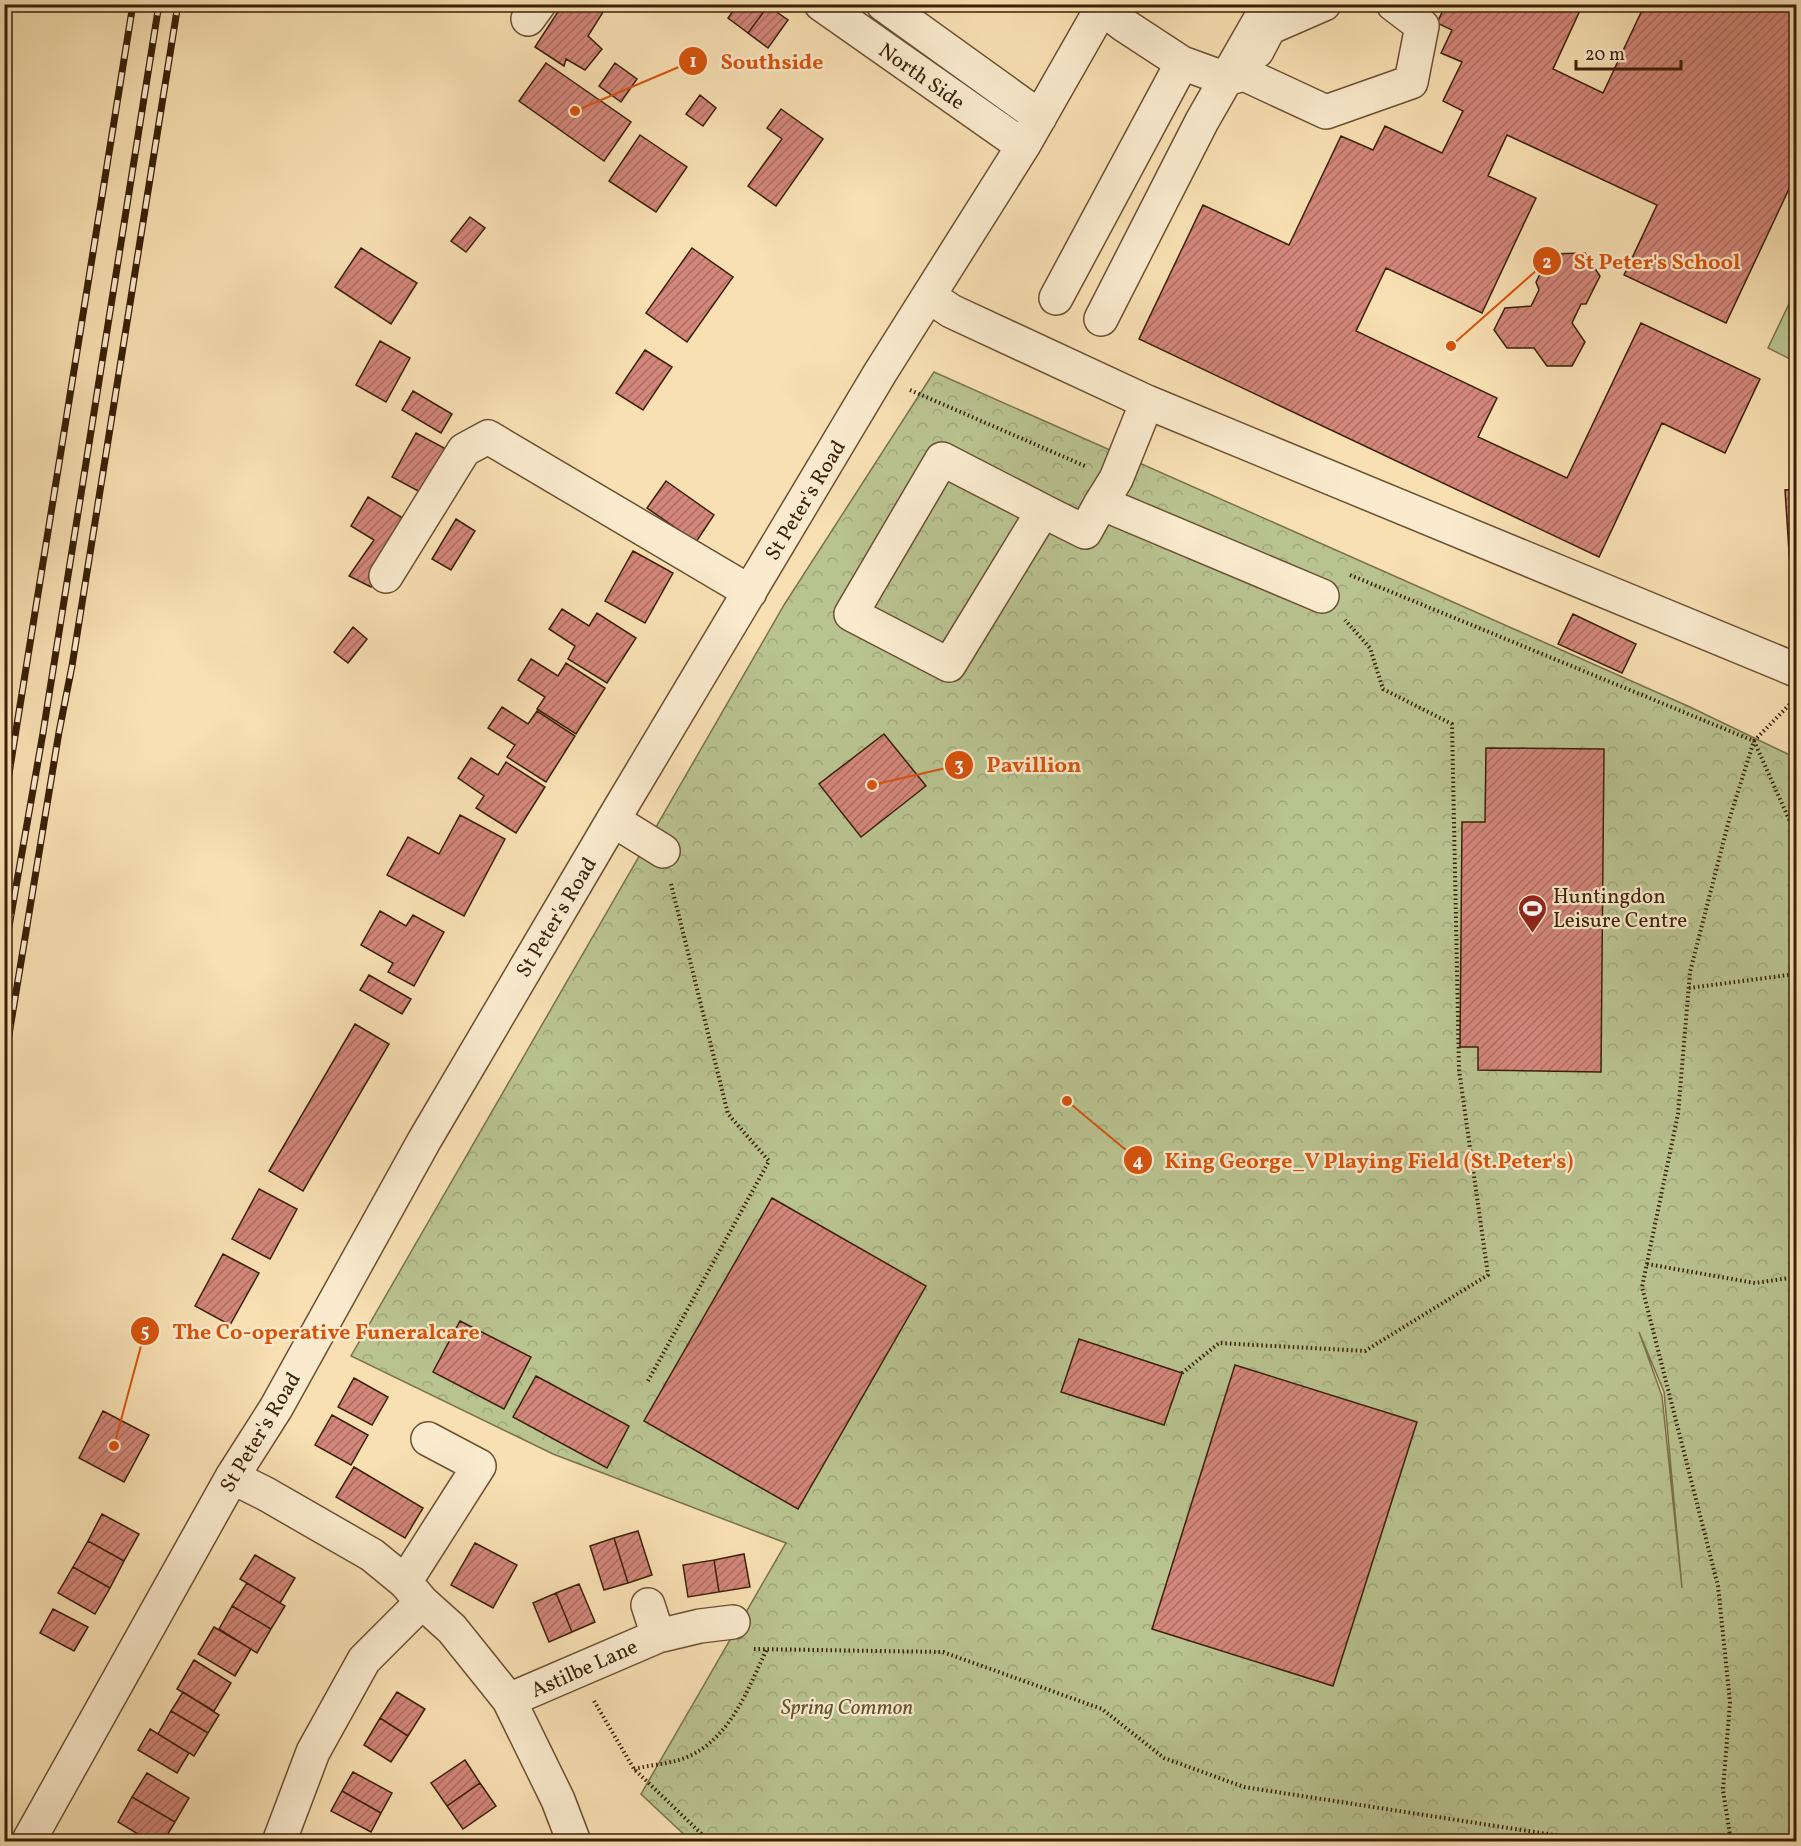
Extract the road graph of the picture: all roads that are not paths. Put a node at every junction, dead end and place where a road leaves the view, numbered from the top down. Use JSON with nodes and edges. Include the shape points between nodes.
{"nodes":[{"id":1,"x":821,"y":4,"type":"edge"},
{"id":2,"x":883,"y":4,"type":"edge"},
{"id":3,"x":1269,"y":4,"type":"edge"},
{"id":4,"x":1324,"y":4,"type":"edge"},
{"id":5,"x":1393,"y":4,"type":"edge"},
{"id":6,"x":1103,"y":6,"type":"edge"},
{"id":7,"x":1182,"y":63,"type":"junction"},
{"id":8,"x":1235,"y":76,"type":"junction"},
{"id":9,"x":1040,"y":117,"type":"junction"},
{"id":10,"x":1023,"y":146,"type":"junction"},
{"id":11,"x":929,"y":296,"type":"junction"},
{"id":12,"x":1056,"y":298,"type":"dead end"},
{"id":13,"x":1101,"y":319,"type":"dead end"},
{"id":14,"x":1147,"y":402,"type":"junction"},
{"id":15,"x":1101,"y":503,"type":"junction"},
{"id":16,"x":1043,"y":511,"type":"junction"},
{"id":17,"x":386,"y":576,"type":"dead end"},
{"id":18,"x":750,"y":592,"type":"junction"},
{"id":19,"x":1322,"y":596,"type":"road end"},
{"id":20,"x":1797,"y":670,"type":"edge"},
{"id":21,"x":613,"y":820,"type":"junction"},
{"id":22,"x":663,"y":851,"type":"road end"},
{"id":23,"x":428,"y":1439,"type":"dead end"},
{"id":24,"x":232,"y":1477,"type":"junction"},
{"id":25,"x":413,"y":1592,"type":"junction"},
{"id":26,"x":648,"y":1605,"type":"dead end"},
{"id":27,"x":738,"y":1635,"type":"road end"},
{"id":28,"x":658,"y":1636,"type":"junction"},
{"id":29,"x":509,"y":1700,"type":"junction"},
{"id":30,"x":28,"y":1842,"type":"edge"},
{"id":31,"x":279,"y":1842,"type":"edge"},
{"id":32,"x":574,"y":1842,"type":"edge"}],
"edges":[{"from":1,"to":10,"type":"street","name":"North Side"},
{"from":2,"to":9,"type":"street"},
{"from":3,"to":8,"type":"street"},
{"from":4,"to":8,"type":"street","via":[[1269,28]]},
{"from":5,"to":8,"type":"street","via":[[1422,26],[1411,82],[1326,112]]},
{"from":6,"to":7,"type":"street","via":[[1124,25]]},
{"from":6,"to":9,"type":"street","name":"St Peter's Road"},
{"from":7,"to":8,"type":"street"},
{"from":7,"to":12,"type":"street"},
{"from":8,"to":13,"type":"street","via":[[1202,121]]},
{"from":9,"to":10,"type":"street","name":"St Peter's Road"},
{"from":10,"to":11,"type":"street","name":"St Peter's Road"},
{"from":11,"to":14,"type":"street","via":[[951,311]]},
{"from":11,"to":18,"type":"street","name":"St Peter's Road"},
{"from":14,"to":15,"type":"street","via":[[1116,479]]},
{"from":14,"to":20,"type":"street"},
{"from":15,"to":16,"type":"street","via":[[1085,532]]},
{"from":15,"to":19,"type":"street"},
{"from":16,"to":16,"type":"street","via":[[949,665],[851,614],[942,459]]},
{"from":17,"to":18,"type":"street","via":[[464,450],[488,437]]},
{"from":18,"to":21,"type":"street","name":"St Peter's Road"},
{"from":21,"to":22,"type":"street"},
{"from":21,"to":24,"type":"street","name":"St Peter's Road","via":[[424,1141],[276,1408]]},
{"from":23,"to":25,"type":"street","via":[[478,1466]]},
{"from":24,"to":25,"type":"street","via":[[372,1555]]},
{"from":24,"to":30,"type":"street","name":"St Peter's Road"},
{"from":25,"to":29,"type":"street","via":[[452,1629]]},
{"from":25,"to":31,"type":"street","via":[[364,1660],[313,1752]]},
{"from":26,"to":28,"type":"street","name":"Astilbe Lane"},
{"from":27,"to":28,"type":"street","name":"Astilbe Lane","via":[[700,1626]]},
{"from":28,"to":29,"type":"street","name":"Astilbe Lane"},
{"from":29,"to":32,"type":"street"}]}
